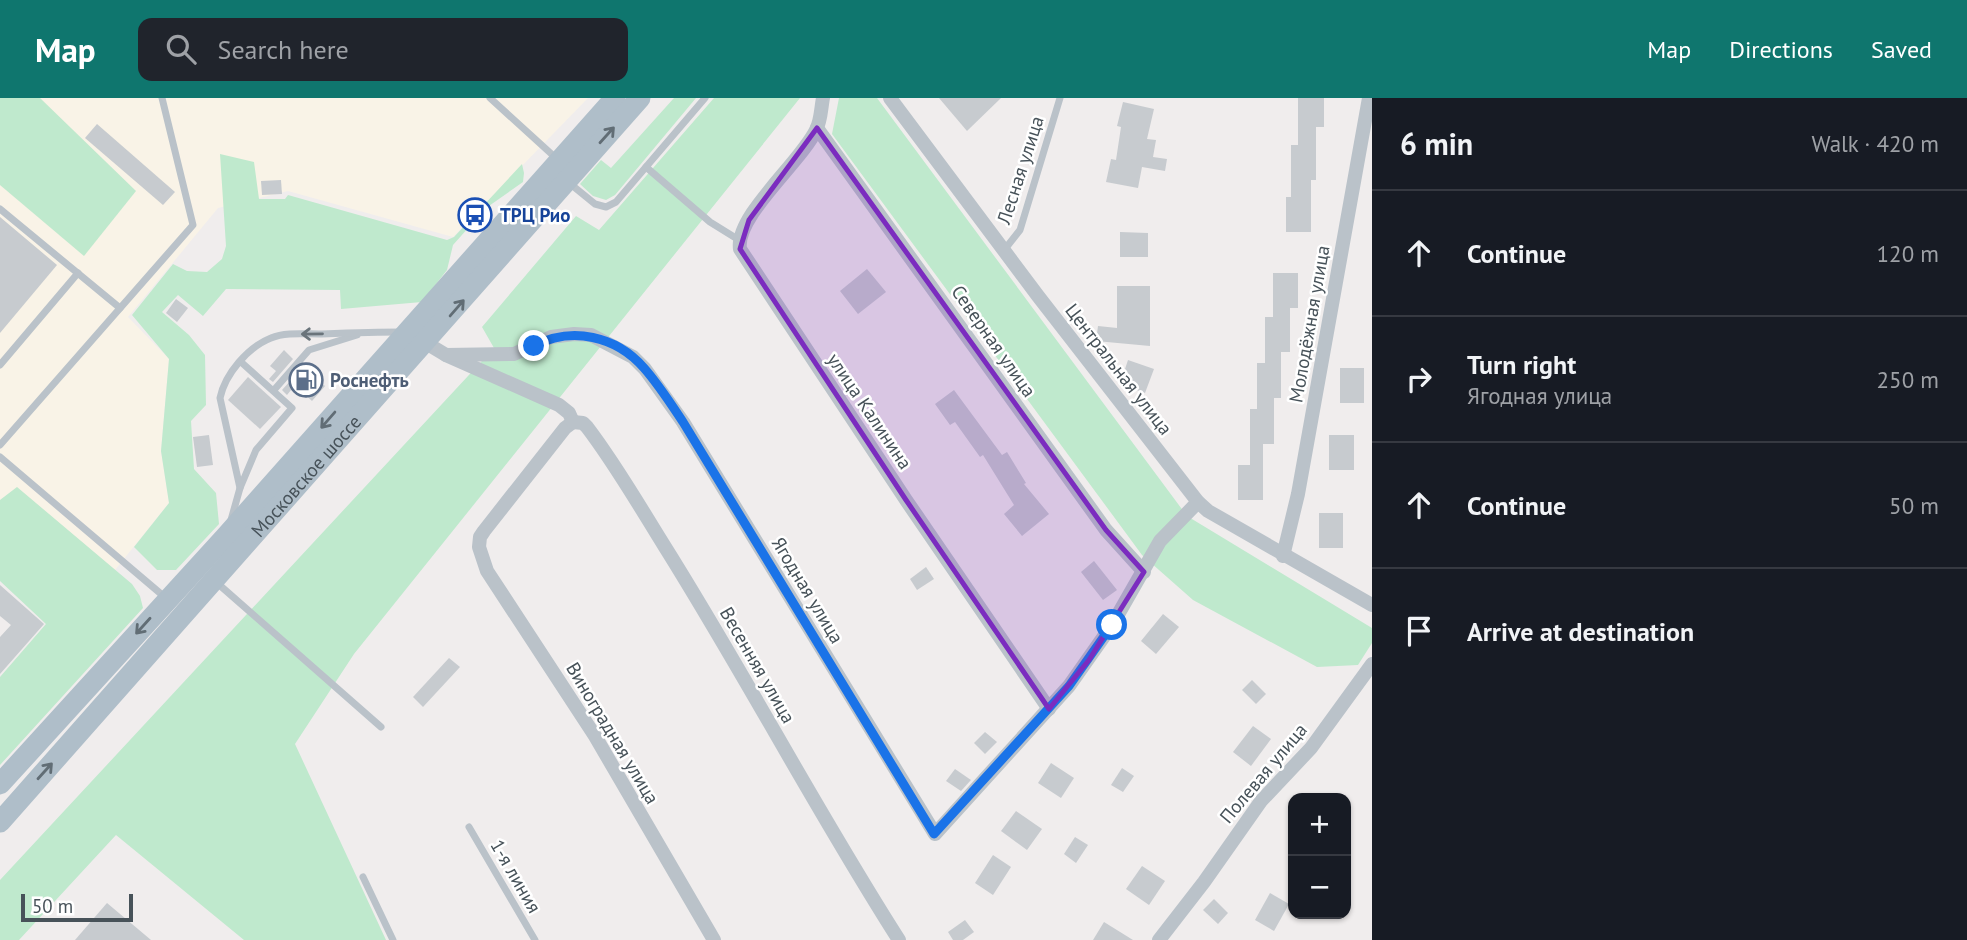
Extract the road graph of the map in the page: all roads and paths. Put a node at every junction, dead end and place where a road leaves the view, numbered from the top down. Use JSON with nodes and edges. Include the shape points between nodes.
{"nodes":[{"id":1,"x":162,"y":98,"type":"edge"},
{"id":2,"x":490,"y":98,"type":"edge"},
{"id":3,"x":615,"y":98,"type":"edge"},
{"id":4,"x":640,"y":98,"type":"edge"},
{"id":5,"x":705,"y":98,"type":"edge"},
{"id":6,"x":824,"y":98,"type":"edge"},
{"id":7,"x":890,"y":98,"type":"edge"},
{"id":8,"x":1060,"y":98,"type":"edge"},
{"id":9,"x":1369,"y":98,"type":"edge"},
{"id":10,"x":816,"y":130,"type":"junction"},
{"id":11,"x":646,"y":167,"type":"junction"},
{"id":12,"x":566,"y":171,"type":"junction"},
{"id":13,"x":0,"y":209,"type":"edge"},
{"id":14,"x":739,"y":240,"type":"junction"},
{"id":15,"x":1005,"y":249,"type":"junction"},
{"id":16,"x":78,"y":273,"type":"junction"},
{"id":17,"x":120,"y":308,"type":"junction"},
{"id":18,"x":405,"y":332,"type":"junction"},
{"id":19,"x":364,"y":333,"type":"junction"},
{"id":20,"x":426,"y":343,"type":"junction"},
{"id":21,"x":446,"y":355,"type":"junction"},
{"id":22,"x":241,"y":362,"type":"junction"},
{"id":23,"x":0,"y":365,"type":"edge"},
{"id":24,"x":274,"y":390,"type":"junction"},
{"id":25,"x":573,"y":422,"type":"junction"},
{"id":26,"x":0,"y":428,"type":"edge"},
{"id":27,"x":8,"y":435,"type":"junction"},
{"id":28,"x":0,"y":445,"type":"edge"},
{"id":29,"x":0,"y":457,"type":"edge"},
{"id":30,"x":240,"y":488,"type":"junction"},
{"id":31,"x":1198,"y":502,"type":"junction"},
{"id":32,"x":227,"y":535,"type":"junction"},
{"id":33,"x":1283,"y":555,"type":"junction"},
{"id":34,"x":1144,"y":572,"type":"junction"},
{"id":35,"x":215,"y":581,"type":"junction"},
{"id":36,"x":168,"y":599,"type":"junction"},
{"id":37,"x":1372,"y":605,"type":"edge"},
{"id":38,"x":1372,"y":664,"type":"edge"},
{"id":39,"x":1049,"y":709,"type":"junction"},
{"id":40,"x":381,"y":727,"type":"dead end"},
{"id":41,"x":0,"y":784,"type":"edge"},
{"id":42,"x":0,"y":822,"type":"edge"},
{"id":43,"x":469,"y":827,"type":"dead end"},
{"id":44,"x":363,"y":877,"type":"dead end"},
{"id":45,"x":393,"y":940,"type":"edge"},
{"id":46,"x":535,"y":940,"type":"edge"},
{"id":47,"x":714,"y":940,"type":"edge"},
{"id":48,"x":899,"y":940,"type":"edge"},
{"id":49,"x":1159,"y":940,"type":"edge"}],
"edges":[{"from":1,"to":17,"type":"lane","via":[[193,225]]},
{"from":2,"to":12,"type":"lane"},
{"from":3,"to":12,"type":"main road","name":"Московское шоссе"},
{"from":12,"to":4,"type":"main road","name":"Московское шоссе","one_way":true},
{"from":5,"to":11,"type":"lane"},
{"from":6,"to":10,"type":"street"},
{"from":7,"to":15,"type":"street","name":"Центральная улица"},
{"from":8,"to":15,"type":"lane","name":"Лесная улица","via":[[1020,230]]},
{"from":9,"to":33,"type":"street","name":"Молодёжная улица"},
{"from":10,"to":14,"type":"street"},
{"from":10,"to":34,"type":"street","name":"Северная улица","via":[[1106,530]]},
{"from":11,"to":12,"type":"lane","via":[[616,202],[606,207],[595,204]]},
{"from":11,"to":14,"type":"lane","via":[[710,222]]},
{"from":12,"to":18,"type":"main road","name":"Московское шоссе","via":[[542,179]]},
{"from":20,"to":12,"type":"main road","name":"Московское шоссе","one_way":true},
{"from":13,"to":16,"type":"lane"},
{"from":14,"to":39,"type":"street","name":"улица Калинина","via":[[745,258]]},
{"from":15,"to":31,"type":"street","name":"Центральная улица"},
{"from":16,"to":17,"type":"lane"},
{"from":16,"to":23,"type":"lane"},
{"from":17,"to":27,"type":"lane"},
{"from":18,"to":19,"type":"lane"},
{"from":18,"to":32,"type":"main road","name":"Московское шоссе","one_way":true},
{"from":19,"to":22,"type":"lane","one_way":true,"via":[[274,337],[255,346]]},
{"from":19,"to":24,"type":"lane","via":[[309,350]]},
{"from":20,"to":21,"type":"street","name":"Весенняя улица"},
{"from":20,"to":35,"type":"main road","name":"Московское шоссе"},
{"from":21,"to":25,"type":"street","name":"Весенняя улица","via":[[559,405]]},
{"from":21,"to":39,"type":"street","name":"Ягодная улица","via":[[514,354],[551,337],[574,334],[591,335],[633,357],[683,422],[934,834]]},
{"from":22,"to":24,"type":"lane"},
{"from":22,"to":30,"type":"lane","via":[[220,398]]},
{"from":24,"to":30,"type":"lane","via":[[292,408],[256,450]]},
{"from":25,"to":47,"type":"street","name":"Виноградная улица","via":[[484,531],[479,547],[487,571],[595,736]]},
{"from":25,"to":48,"type":"street","name":"Весенняя улица","via":[[587,427],[697,597]]},
{"from":26,"to":27,"type":"lane"},
{"from":27,"to":28,"type":"lane"},
{"from":29,"to":36,"type":"lane"},
{"from":30,"to":32,"type":"lane"},
{"from":31,"to":33,"type":"street","name":"Центральная улица"},
{"from":31,"to":34,"type":"street","via":[[1160,541]]},
{"from":32,"to":36,"type":"main road","name":"Московское шоссе"},
{"from":33,"to":37,"type":"street","name":"Центральная улица"},
{"from":34,"to":39,"type":"street","via":[[1089,660]]},
{"from":35,"to":40,"type":"lane"},
{"from":42,"to":35,"type":"main road","name":"Московское шоссе","one_way":true},
{"from":36,"to":41,"type":"main road","name":"Московское шоссе","one_way":true},
{"from":38,"to":49,"type":"street","name":"Полевая улица","via":[[1311,748],[1261,801]]},
{"from":43,"to":46,"type":"lane","name":"1-я линия"},
{"from":44,"to":45,"type":"lane"}]}
